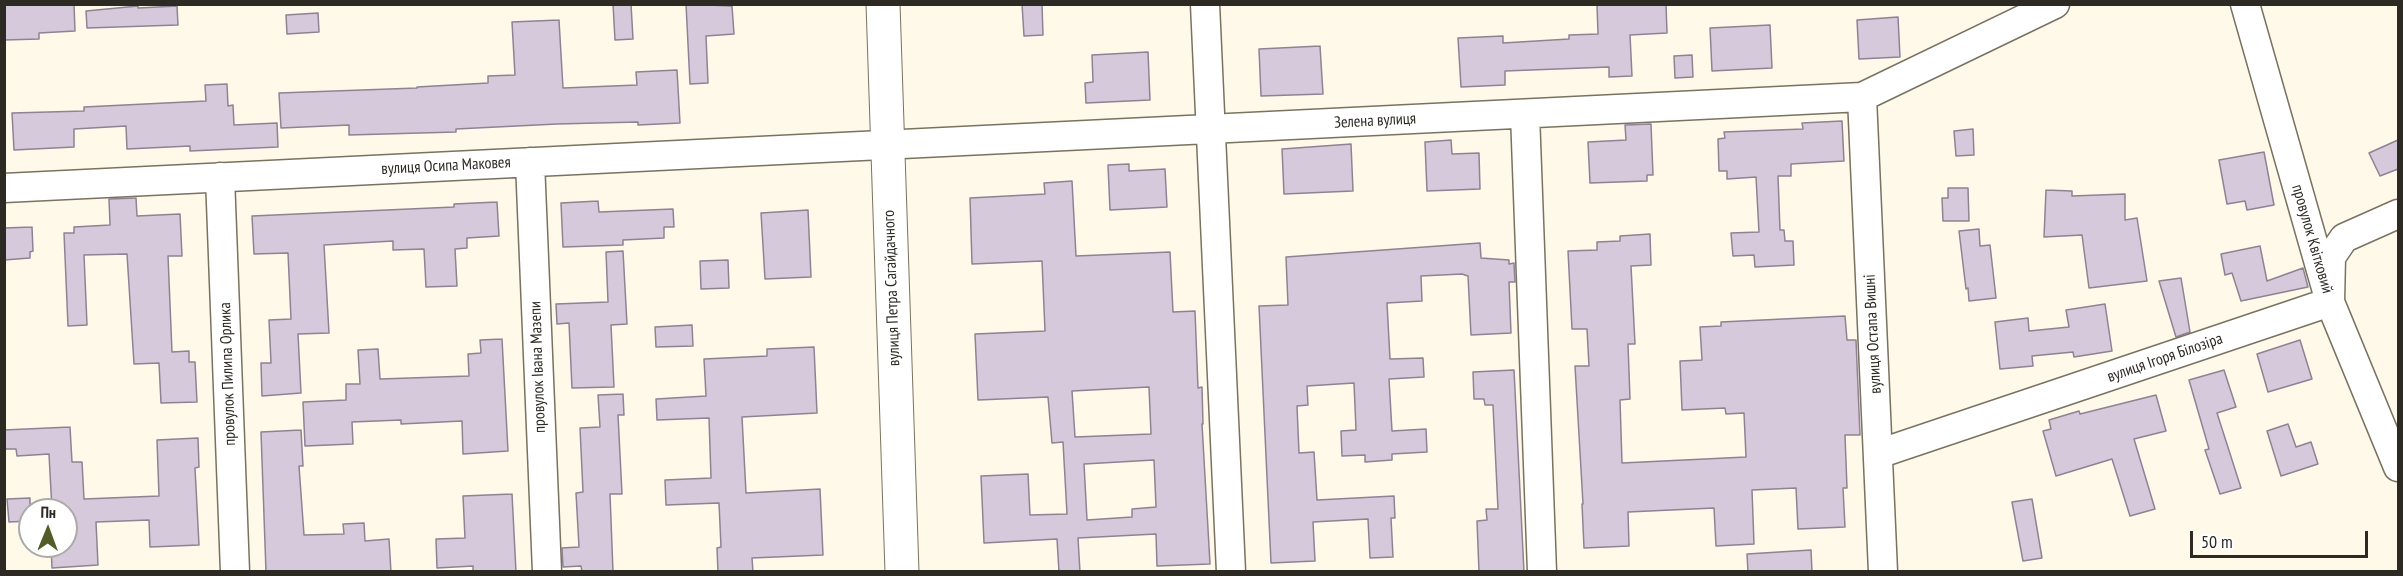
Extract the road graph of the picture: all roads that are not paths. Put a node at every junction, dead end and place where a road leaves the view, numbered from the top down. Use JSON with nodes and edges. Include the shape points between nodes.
{"nodes":[{"id":1,"x":883,"y":4,"type":"edge"},
{"id":2,"x":1205,"y":4,"type":"edge"},
{"id":3,"x":2055,"y":4,"type":"edge"},
{"id":4,"x":2246,"y":4,"type":"edge"},
{"id":5,"x":1862,"y":97,"type":"junction"},
{"id":6,"x":1525,"y":114,"type":"junction"},
{"id":7,"x":1211,"y":129,"type":"junction"},
{"id":8,"x":887,"y":145,"type":"junction"},
{"id":9,"x":530,"y":162,"type":"junction"},
{"id":10,"x":220,"y":177,"type":"junction"},
{"id":11,"x":4,"y":188,"type":"edge"},
{"id":12,"x":2398,"y":214,"type":"edge"},
{"id":13,"x":2330,"y":302,"type":"junction"},
{"id":14,"x":1878,"y":454,"type":"junction"},
{"id":15,"x":2398,"y":467,"type":"edge"},
{"id":16,"x":235,"y":572,"type":"edge"},
{"id":17,"x":547,"y":572,"type":"edge"},
{"id":18,"x":902,"y":572,"type":"edge"},
{"id":19,"x":1231,"y":572,"type":"edge"},
{"id":20,"x":1542,"y":572,"type":"edge"},
{"id":21,"x":1883,"y":572,"type":"edge"}],
"edges":[{"from":1,"to":8,"type":"street","name":"вулиця Петра Сагайдачного"},
{"from":2,"to":7,"type":"street"},
{"from":3,"to":5,"type":"street"},
{"from":4,"to":13,"type":"street","name":"провулок Квітковий"},
{"from":5,"to":6,"type":"street","name":"Зелена вулиця"},
{"from":5,"to":14,"type":"street","name":"вулиця Остапа Вишні"},
{"from":6,"to":7,"type":"street","name":"Зелена вулиця"},
{"from":6,"to":20,"type":"street"},
{"from":7,"to":8,"type":"street","name":"Зелена вулиця"},
{"from":7,"to":19,"type":"street"},
{"from":8,"to":9,"type":"street","name":"вулиця Осипа Маковея"},
{"from":8,"to":18,"type":"street","name":"вулиця Петра Сагайдачного"},
{"from":9,"to":10,"type":"street","name":"вулиця Осипа Маковея"},
{"from":9,"to":17,"type":"street","name":"провулок Івана Мазепи"},
{"from":10,"to":11,"type":"street","name":"вулиця Осипа Маковея"},
{"from":10,"to":16,"type":"street","name":"провулок Пилипа Орлика"},
{"from":12,"to":13,"type":"street","via":[[2344,238],[2331,256]]},
{"from":13,"to":14,"type":"street","name":"вулиця Ігоря Білозіра"},
{"from":13,"to":15,"type":"street","name":"провулок Квітковий"},
{"from":14,"to":21,"type":"street","name":"вулиця Остапа Вишні"}]}
